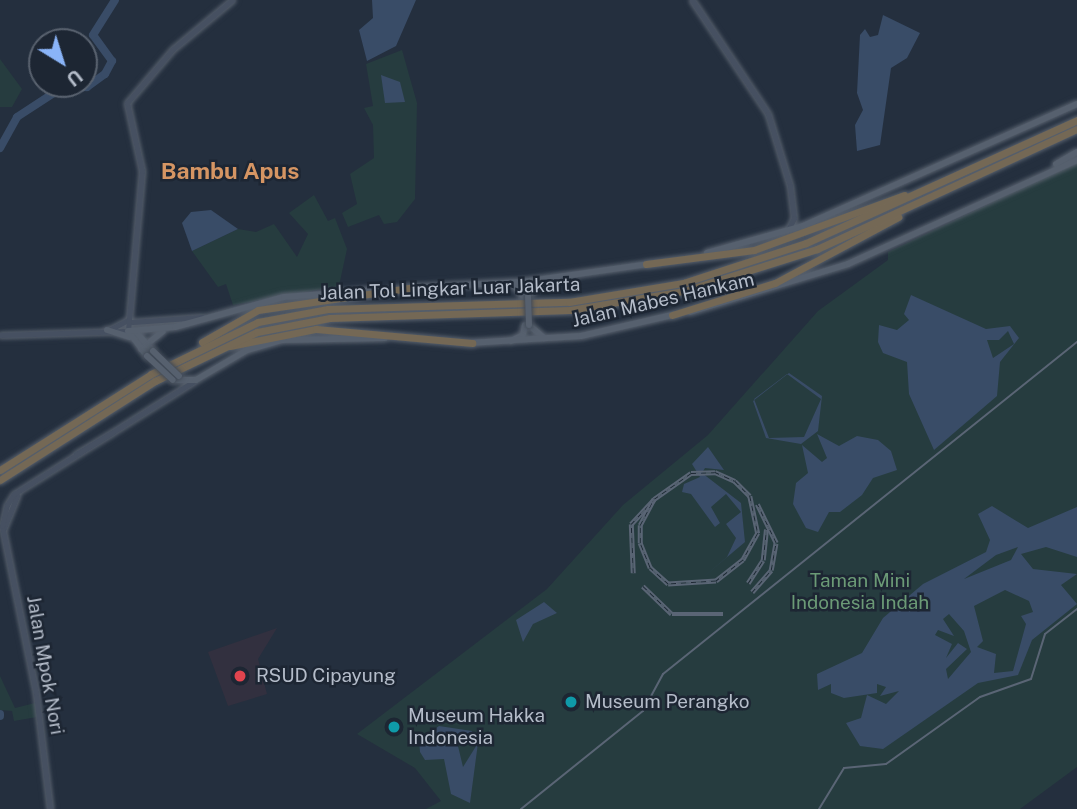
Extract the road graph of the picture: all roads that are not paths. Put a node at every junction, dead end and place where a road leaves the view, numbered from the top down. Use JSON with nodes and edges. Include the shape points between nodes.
{"nodes":[{"id":1,"x":233,"y":0,"type":"edge"},
{"id":2,"x":692,"y":0,"type":"edge"},
{"id":3,"x":1077,"y":104,"type":"edge"},
{"id":4,"x":1077,"y":120,"type":"edge"},
{"id":5,"x":1077,"y":129,"type":"edge"},
{"id":6,"x":1077,"y":152,"type":"edge"},
{"id":7,"x":1077,"y":160,"type":"edge"},
{"id":8,"x":1036,"y":176,"type":"junction"},
{"id":9,"x":929,"y":193,"type":"junction"},
{"id":10,"x":794,"y":218,"type":"junction"},
{"id":11,"x":803,"y":226,"type":"junction"},
{"id":12,"x":787,"y":233,"type":"junction"},
{"id":13,"x":646,"y":264,"type":"junction"},
{"id":14,"x":546,"y":278,"type":"junction"},
{"id":15,"x":508,"y":283,"type":"junction"},
{"id":16,"x":409,"y":288,"type":"junction"},
{"id":17,"x":526,"y":296,"type":"junction"},
{"id":18,"x":672,"y":315,"type":"junction"},
{"id":19,"x":214,"y":316,"type":"junction"},
{"id":20,"x":129,"y":319,"type":"junction"},
{"id":21,"x":527,"y":325,"type":"junction"},
{"id":22,"x":175,"y":327,"type":"junction"},
{"id":23,"x":108,"y":330,"type":"junction"},
{"id":24,"x":131,"y":333,"type":"junction"},
{"id":25,"x":0,"y":335,"type":"edge"},
{"id":26,"x":550,"y":339,"type":"junction"},
{"id":27,"x":472,"y":343,"type":"junction"},
{"id":28,"x":506,"y":343,"type":"junction"},
{"id":29,"x":143,"y":346,"type":"junction"},
{"id":30,"x":220,"y":347,"type":"junction"},
{"id":31,"x":197,"y":348,"type":"junction"},
{"id":32,"x":177,"y":380,"type":"junction"},
{"id":33,"x":196,"y":380,"type":"junction"},
{"id":34,"x":168,"y":397,"type":"junction"},
{"id":35,"x":0,"y":470,"type":"edge"},
{"id":36,"x":0,"y":480,"type":"edge"},
{"id":37,"x":21,"y":487,"type":"junction"},
{"id":38,"x":0,"y":502,"type":"edge"},
{"id":39,"x":2,"y":521,"type":"edge"},
{"id":40,"x":4,"y":528,"type":"junction"},
{"id":41,"x":50,"y":809,"type":"edge"}],
"edges":[{"from":1,"to":20,"type":"main road","via":[[173,49],[127,103],[142,171]]},
{"from":2,"to":10,"type":"main road","via":[[760,95],[785,160]]},
{"from":3,"to":11,"type":"main road","name":"Jalan Mabes Hankam"},
{"from":4,"to":9,"type":"highway","name":"Jalan Tol Lingkar Luar Jakarta"},
{"from":5,"to":9,"type":"highway","name":"Jalan Tol Lingkar Luar Jakarta"},
{"from":6,"to":8,"type":"main road"},
{"from":7,"to":8,"type":"main road","name":"Jalan Mabes Hankam"},
{"from":8,"to":18,"type":"main road","name":"Jalan Mabes Hankam","via":[[848,264],[758,295]]},
{"from":9,"to":13,"type":"highway","via":[[754,250]]},
{"from":9,"to":18,"type":"highway","via":[[775,282]]},
{"from":9,"to":30,"type":"highway","name":"Jalan Tol Lingkar Luar Jakarta","via":[[781,262],[653,298],[527,313],[302,321]]},
{"from":9,"to":31,"type":"highway","name":"Jalan Tol Lingkar Luar Jakarta","via":[[767,258],[651,290],[538,305],[316,310],[258,322]]},
{"from":10,"to":11,"type":"main road"},
{"from":10,"to":12,"type":"main road"},
{"from":11,"to":12,"type":"main road","name":"Jalan Mabes Hankam"},
{"from":12,"to":13,"type":"main road","name":"Jalan Mabes Hankam"},
{"from":13,"to":14,"type":"main road","name":"Jalan Mabes Hankam"},
{"from":14,"to":15,"type":"main road","name":"Jalan Mabes Hankam"},
{"from":14,"to":17,"type":"main road"},
{"from":15,"to":16,"type":"main road","name":"Jalan Mabes Hankam"},
{"from":15,"to":17,"type":"main road","via":[[521,287]]},
{"from":16,"to":19,"type":"main road","name":"Jalan Mabes Hankam","via":[[284,298]]},
{"from":16,"to":31,"type":"highway","via":[[258,310]]},
{"from":17,"to":21,"type":"main road","bridge":true},
{"from":18,"to":26,"type":"main road","name":"Jalan Mabes Hankam"},
{"from":19,"to":20,"type":"main road","name":"Jalan Mabes Hankam"},
{"from":19,"to":22,"type":"main road","name":"Jalan Mabes Hankam"},
{"from":20,"to":23,"type":"main road"},
{"from":20,"to":24,"type":"main road"},
{"from":21,"to":26,"type":"main road"},
{"from":21,"to":28,"type":"main road","via":[[523,335]]},
{"from":22,"to":24,"type":"main road","name":"Jalan Mabes Hankam"},
{"from":22,"to":29,"type":"main road"},
{"from":23,"to":24,"type":"main road"},
{"from":23,"to":25,"type":"main road"},
{"from":24,"to":29,"type":"main road"},
{"from":26,"to":28,"type":"main road","name":"Jalan Mabes Hankam"},
{"from":27,"to":28,"type":"main road","name":"Jalan Mabes Hankam"},
{"from":27,"to":30,"type":"highway","via":[[316,329]]},
{"from":27,"to":33,"type":"main road","name":"Jalan Mabes Hankam","via":[[282,340],[247,350]]},
{"from":29,"to":32,"type":"main road","bridge":true},
{"from":30,"to":36,"type":"highway","name":"Jalan Tol Lingkar Luar Jakarta"},
{"from":31,"to":35,"type":"highway","name":"Jalan Tol Lingkar Luar Jakarta"},
{"from":32,"to":33,"type":"main road","name":"Jalan Mabes Hankam"},
{"from":32,"to":34,"type":"main road"},
{"from":33,"to":34,"type":"main road","name":"Jalan Mabes Hankam"},
{"from":34,"to":37,"type":"main road"},
{"from":37,"to":39,"type":"main road"},
{"from":37,"to":40,"type":"main road"},
{"from":38,"to":39,"type":"main road","name":"Jalan Mpok Nori"},
{"from":39,"to":40,"type":"main road","name":"Jalan Mpok Nori"},
{"from":40,"to":41,"type":"main road","name":"Jalan Mpok Nori","via":[[37,693]]}]}
